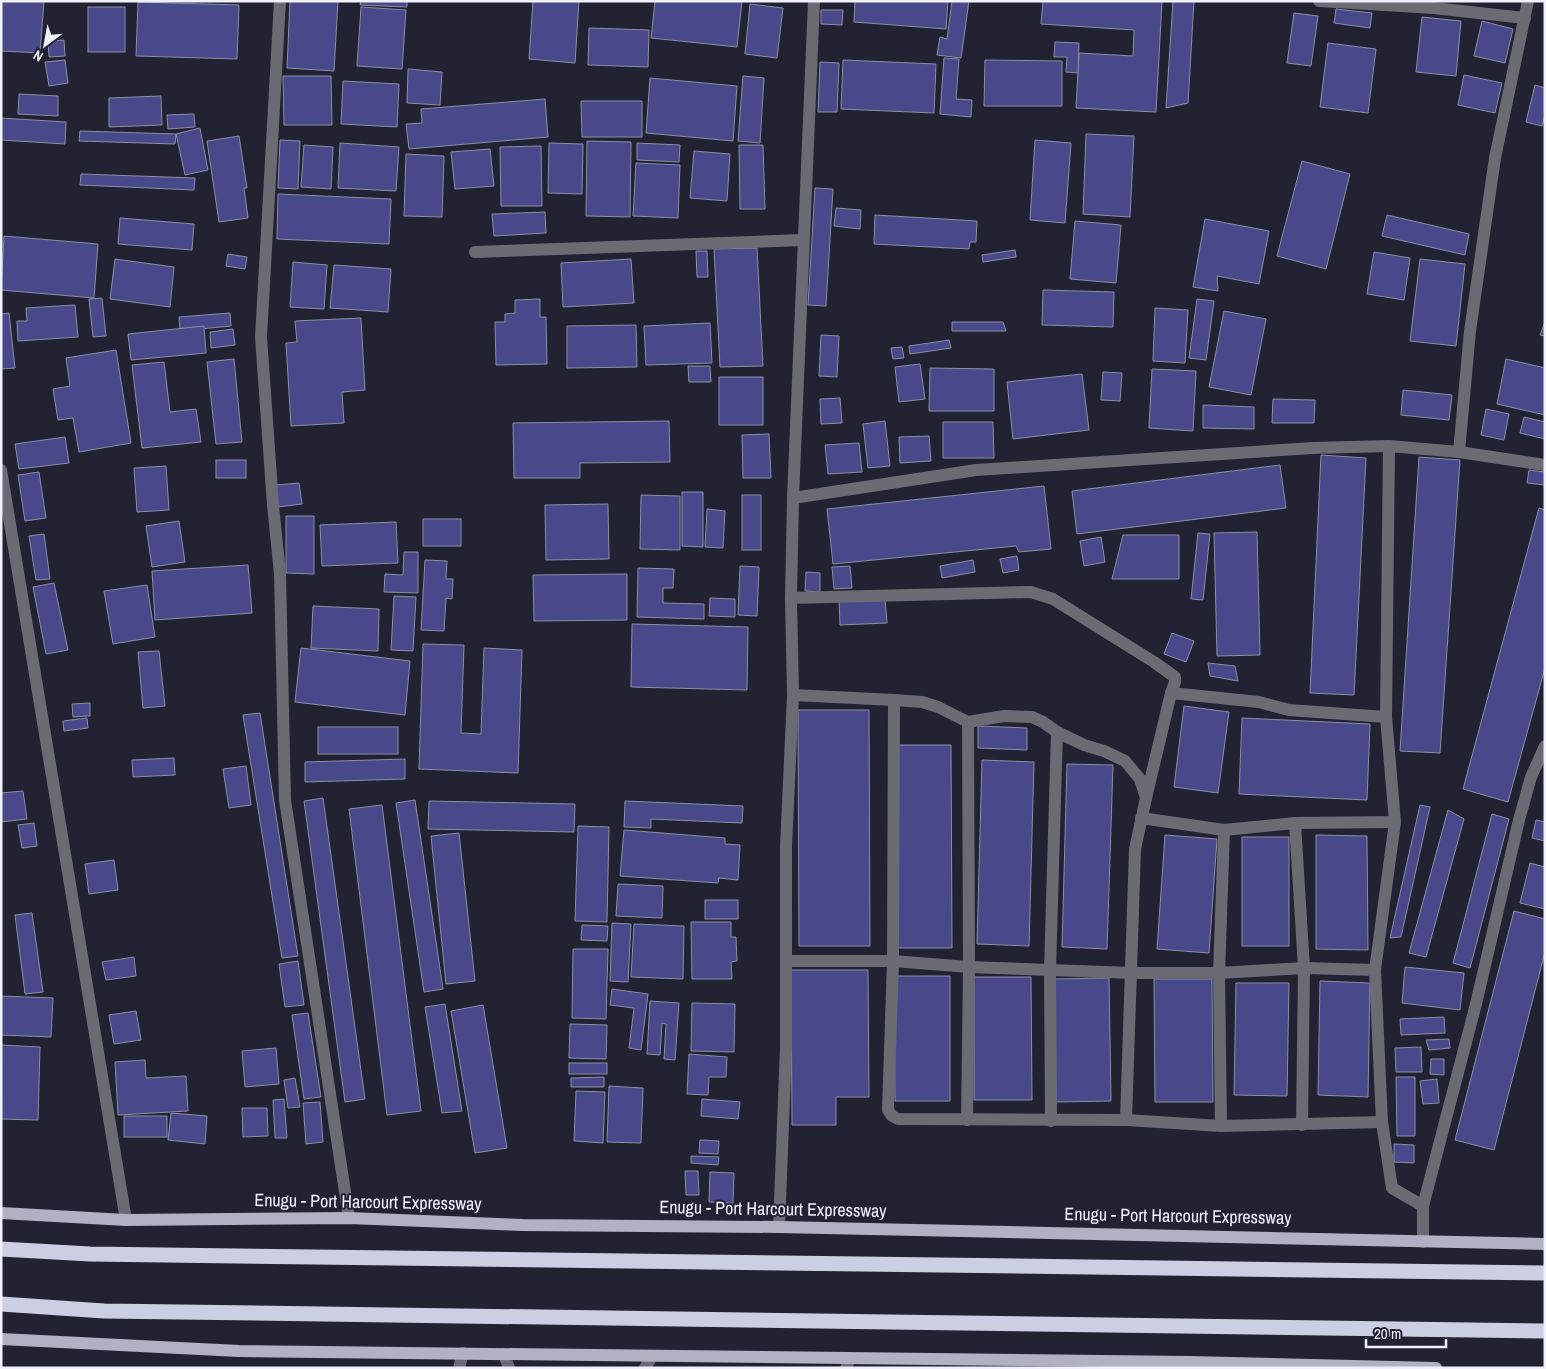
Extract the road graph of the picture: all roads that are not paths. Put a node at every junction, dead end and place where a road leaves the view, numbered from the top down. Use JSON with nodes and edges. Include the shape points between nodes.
{"nodes":[{"id":1,"x":280,"y":1,"type":"edge"},
{"id":2,"x":814,"y":1,"type":"edge"},
{"id":3,"x":1319,"y":1,"type":"edge"},
{"id":4,"x":1528,"y":1,"type":"edge"},
{"id":5,"x":1526,"y":18,"type":"junction"},
{"id":6,"x":803,"y":240,"type":"junction"},
{"id":7,"x":475,"y":252,"type":"dead end"},
{"id":8,"x":1389,"y":446,"type":"junction"},
{"id":9,"x":1459,"y":452,"type":"junction"},
{"id":10,"x":1545,"y":465,"type":"edge"},
{"id":11,"x":1,"y":470,"type":"edge"},
{"id":12,"x":793,"y":498,"type":"junction"},
{"id":13,"x":791,"y":598,"type":"junction"},
{"id":14,"x":1171,"y":693,"type":"junction"},
{"id":15,"x":793,"y":695,"type":"junction"},
{"id":16,"x":894,"y":700,"type":"junction"},
{"id":17,"x":1386,"y":717,"type":"junction"},
{"id":18,"x":968,"y":722,"type":"junction"},
{"id":19,"x":1057,"y":732,"type":"junction"},
{"id":20,"x":1545,"y":746,"type":"edge"},
{"id":21,"x":1146,"y":798,"type":"junction"},
{"id":22,"x":1141,"y":818,"type":"junction"},
{"id":23,"x":1395,"y":822,"type":"junction"},
{"id":24,"x":1295,"y":823,"type":"junction"},
{"id":25,"x":1224,"y":830,"type":"junction"},
{"id":26,"x":786,"y":961,"type":"junction"},
{"id":27,"x":893,"y":961,"type":"junction"},
{"id":28,"x":969,"y":967,"type":"junction"},
{"id":29,"x":1304,"y":968,"type":"junction"},
{"id":30,"x":1050,"y":970,"type":"junction"},
{"id":31,"x":1375,"y":970,"type":"junction"},
{"id":32,"x":1132,"y":973,"type":"junction"},
{"id":33,"x":1219,"y":973,"type":"junction"},
{"id":34,"x":967,"y":1120,"type":"junction"},
{"id":35,"x":1126,"y":1120,"type":"junction"},
{"id":36,"x":1051,"y":1121,"type":"junction"},
{"id":37,"x":1382,"y":1122,"type":"junction"},
{"id":38,"x":1302,"y":1125,"type":"junction"},
{"id":39,"x":1221,"y":1126,"type":"junction"},
{"id":40,"x":1423,"y":1206,"type":"junction"},
{"id":41,"x":1,"y":1213,"type":"edge"},
{"id":42,"x":349,"y":1218,"type":"junction"},
{"id":43,"x":126,"y":1220,"type":"junction"},
{"id":44,"x":778,"y":1227,"type":"junction"},
{"id":45,"x":1423,"y":1242,"type":"junction"},
{"id":46,"x":1545,"y":1244,"type":"edge"},
{"id":47,"x":1,"y":1249,"type":"edge"},
{"id":48,"x":1545,"y":1273,"type":"edge"},
{"id":49,"x":1,"y":1304,"type":"edge"},
{"id":50,"x":1545,"y":1331,"type":"edge"},
{"id":51,"x":1,"y":1339,"type":"edge"},
{"id":52,"x":463,"y":1354,"type":"junction"},
{"id":53,"x":504,"y":1354,"type":"junction"},
{"id":54,"x":652,"y":1356,"type":"junction"},
{"id":55,"x":848,"y":1363,"type":"edge"},
{"id":56,"x":981,"y":1364,"type":"edge"},
{"id":57,"x":1190,"y":1365,"type":"edge"},
{"id":58,"x":1325,"y":1366,"type":"edge"},
{"id":59,"x":459,"y":1368,"type":"edge"},
{"id":60,"x":509,"y":1368,"type":"edge"},
{"id":61,"x":645,"y":1368,"type":"edge"},
{"id":62,"x":1436,"y":1368,"type":"edge"}],
"edges":[{"from":1,"to":42,"type":"street","via":[[261,337],[280,574],[285,800]]},
{"from":2,"to":6,"type":"street"},
{"from":3,"to":5,"type":"street"},
{"from":4,"to":5,"type":"street"},
{"from":5,"to":9,"type":"street","via":[[1494,168],[1470,331]]},
{"from":6,"to":7,"type":"street"},
{"from":6,"to":12,"type":"street"},
{"from":8,"to":9,"type":"street"},
{"from":8,"to":12,"type":"street","via":[[976,470]]},
{"from":8,"to":17,"type":"street"},
{"from":9,"to":10,"type":"street"},
{"from":11,"to":43,"type":"street"},
{"from":12,"to":13,"type":"street"},
{"from":13,"to":14,"type":"street","via":[[1031,592],[1053,599],[1171,674],[1175,682]]},
{"from":13,"to":15,"type":"street"},
{"from":14,"to":17,"type":"street","via":[[1260,702],[1289,710]]},
{"from":14,"to":21,"type":"street"},
{"from":15,"to":16,"type":"street"},
{"from":15,"to":26,"type":"street","via":[[786,847]]},
{"from":16,"to":18,"type":"street","via":[[922,702]]},
{"from":16,"to":27,"type":"street"},
{"from":17,"to":23,"type":"street"},
{"from":18,"to":19,"type":"street","via":[[1004,716],[1032,717]]},
{"from":18,"to":28,"type":"street"},
{"from":19,"to":21,"type":"street","via":[[1125,761],[1140,779]]},
{"from":19,"to":30,"type":"street"},
{"from":20,"to":40,"type":"street","via":[[1531,777],[1519,820],[1476,1004]]},
{"from":21,"to":22,"type":"street"},
{"from":22,"to":25,"type":"street"},
{"from":22,"to":32,"type":"street","via":[[1135,849]]},
{"from":23,"to":24,"type":"street"},
{"from":23,"to":31,"type":"street"},
{"from":24,"to":25,"type":"street"},
{"from":24,"to":29,"type":"street"},
{"from":25,"to":33,"type":"street"},
{"from":26,"to":27,"type":"street"},
{"from":26,"to":44,"type":"street","via":[[786,1047]]},
{"from":27,"to":28,"type":"street"},
{"from":27,"to":34,"type":"street","via":[[888,1110],[898,1119]]},
{"from":28,"to":30,"type":"street"},
{"from":28,"to":34,"type":"street"},
{"from":29,"to":31,"type":"street"},
{"from":29,"to":33,"type":"street"},
{"from":29,"to":38,"type":"street"},
{"from":30,"to":32,"type":"street"},
{"from":30,"to":36,"type":"street"},
{"from":31,"to":37,"type":"street"},
{"from":32,"to":33,"type":"street"},
{"from":32,"to":35,"type":"street"},
{"from":33,"to":39,"type":"street"},
{"from":34,"to":36,"type":"street"},
{"from":35,"to":36,"type":"street"},
{"from":35,"to":39,"type":"street"},
{"from":37,"to":38,"type":"street"},
{"from":37,"to":40,"type":"street","via":[[1392,1188]]},
{"from":38,"to":39,"type":"street"},
{"from":40,"to":45,"type":"street"},
{"from":41,"to":43,"type":"main road","name":"Enugu - Port Harcourt Expressway"},
{"from":42,"to":43,"type":"main road","name":"Enugu - Port Harcourt Expressway"},
{"from":42,"to":44,"type":"main road","name":"Enugu - Port Harcourt Expressway","via":[[524,1225]]},
{"from":44,"to":45,"type":"main road","name":"Enugu - Port Harcourt Expressway"},
{"from":45,"to":46,"type":"main road","name":"Enugu - Port Harcourt Expressway"},
{"from":47,"to":48,"type":"highway","via":[[90,1254]]},
{"from":49,"to":50,"type":"highway","via":[[104,1310]]},
{"from":51,"to":52,"type":"main road","via":[[239,1351]]},
{"from":52,"to":53,"type":"main road"},
{"from":52,"to":59,"type":"street"},
{"from":53,"to":54,"type":"main road"},
{"from":53,"to":60,"type":"street"},
{"from":54,"to":55,"type":"main road"},
{"from":54,"to":61,"type":"street"},
{"from":55,"to":56,"type":"main road"},
{"from":56,"to":57,"type":"main road"},
{"from":57,"to":58,"type":"main road"},
{"from":58,"to":62,"type":"main road"}]}
